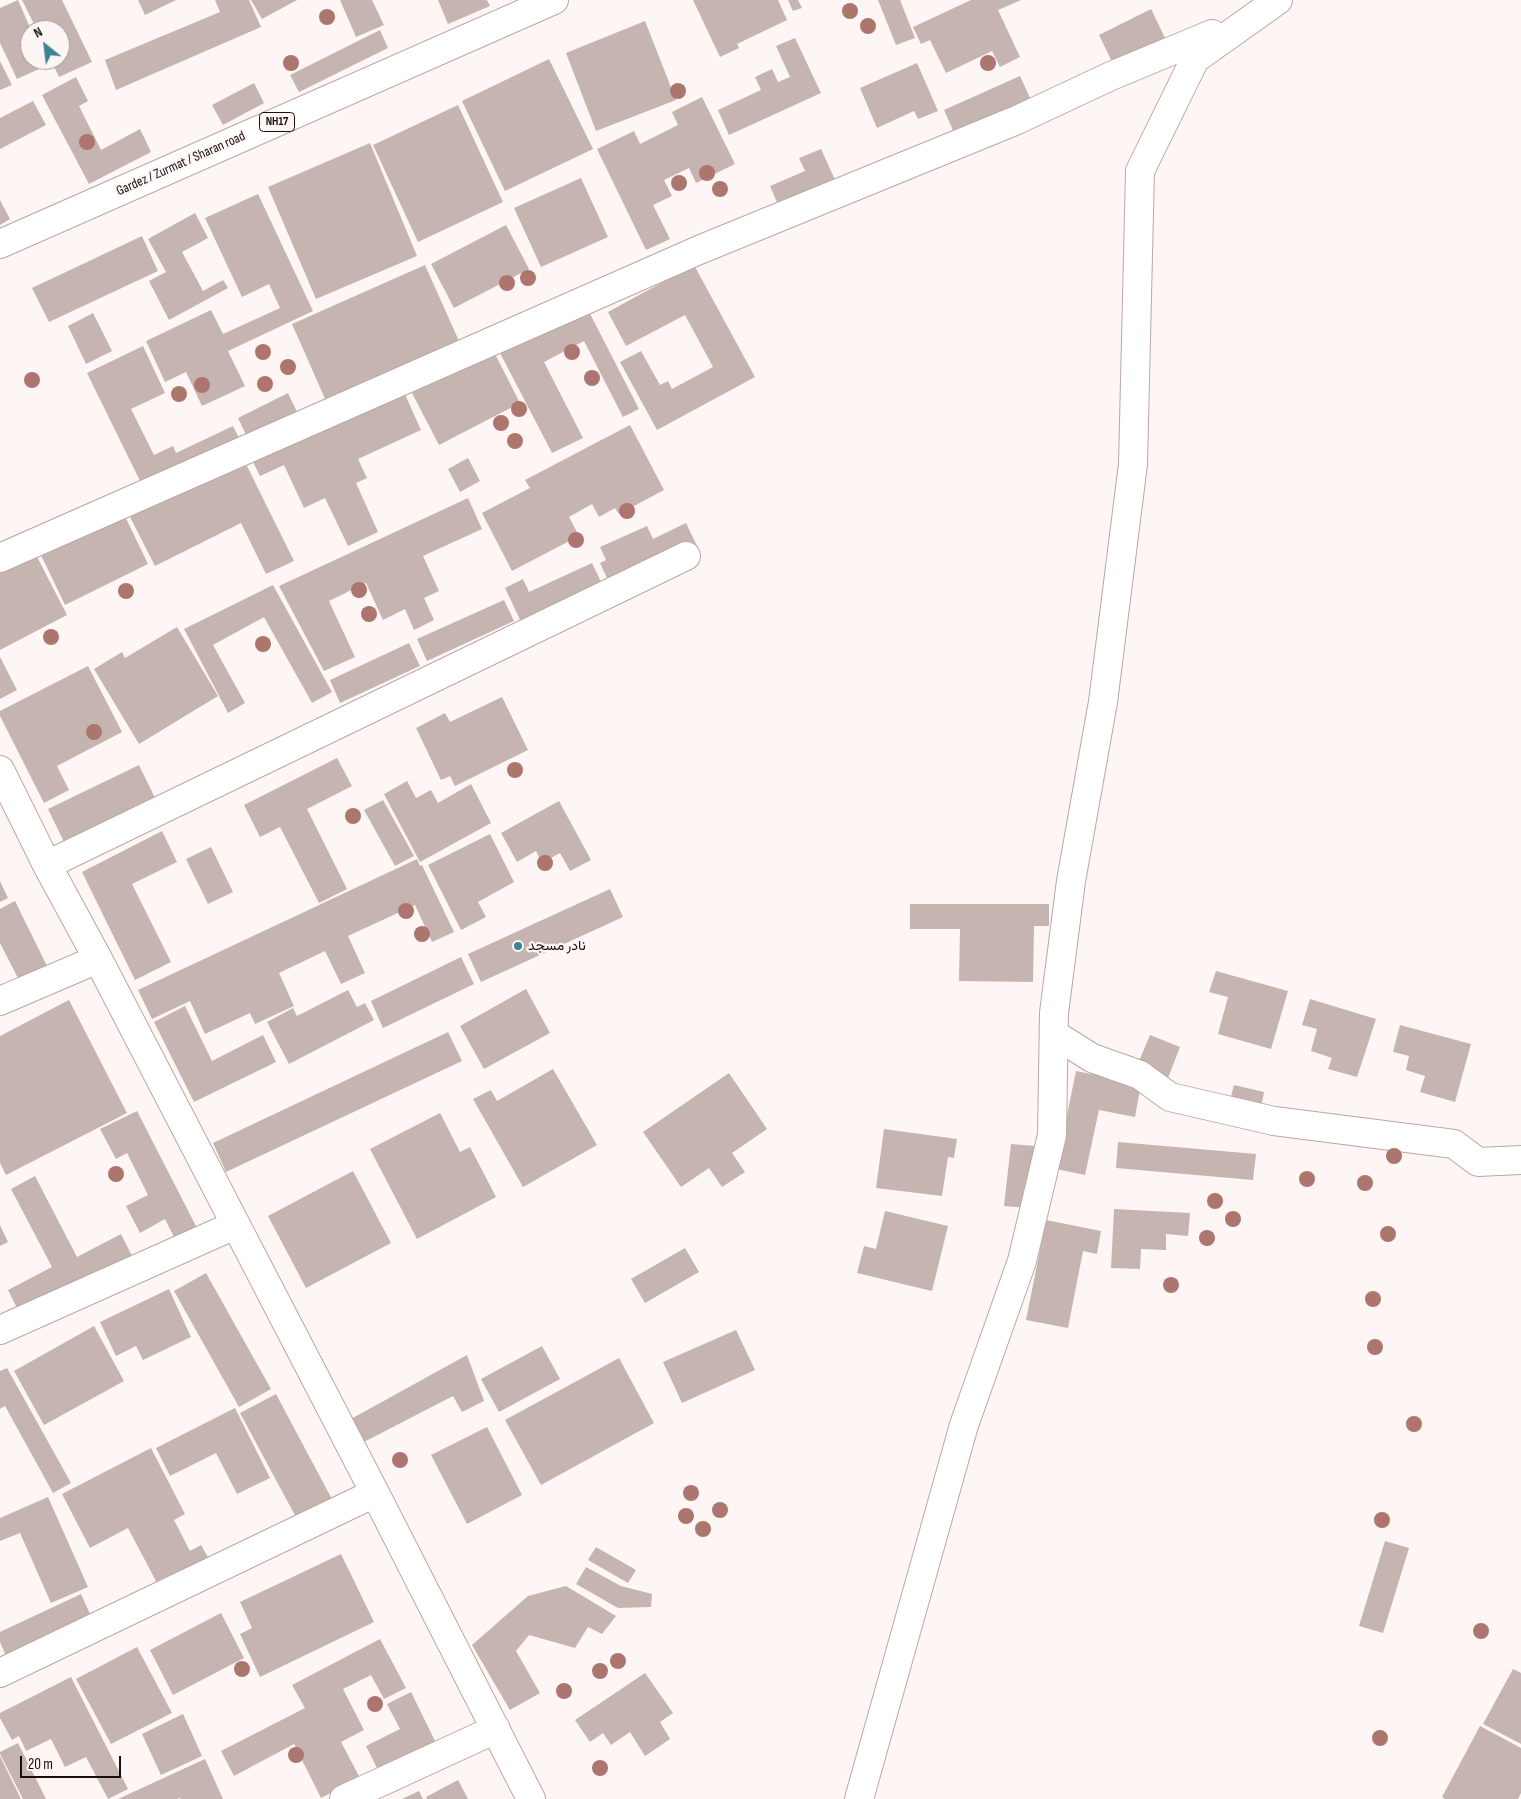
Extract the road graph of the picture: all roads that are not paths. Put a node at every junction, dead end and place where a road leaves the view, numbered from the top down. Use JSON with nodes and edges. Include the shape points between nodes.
{"nodes":[{"id":1,"x":554,"y":0,"type":"edge"},
{"id":2,"x":1267,"y":8,"type":"edge"},
{"id":3,"x":0,"y":244,"type":"edge"},
{"id":4,"x":686,"y":556,"type":"dead end"},
{"id":5,"x":0,"y":558,"type":"edge"},
{"id":6,"x":0,"y":770,"type":"edge"},
{"id":7,"x":47,"y":865,"type":"junction"},
{"id":8,"x":98,"y":959,"type":"junction"},
{"id":9,"x":0,"y":1001,"type":"edge"},
{"id":10,"x":1054,"y":1034,"type":"junction"},
{"id":11,"x":1521,"y":1160,"type":"edge"},
{"id":12,"x":235,"y":1225,"type":"junction"},
{"id":13,"x":0,"y":1330,"type":"edge"},
{"id":14,"x":375,"y":1493,"type":"junction"},
{"id":15,"x":0,"y":1673,"type":"edge"},
{"id":16,"x":496,"y":1729,"type":"junction"},
{"id":17,"x":344,"y":1799,"type":"edge"},
{"id":18,"x":531,"y":1799,"type":"edge"},
{"id":19,"x":859,"y":1799,"type":"edge"}],
"edges":[{"from":1,"to":3,"type":"main road","name":"Gardez / Zurmat / Sharan road","number":"NH17"},
{"from":2,"to":5,"type":"main road","via":[[1017,120],[700,250]]},
{"from":2,"to":10,"type":"main road","via":[[1194,59],[1140,171],[1133,464],[1103,702],[1071,881]]},
{"from":4,"to":7,"type":"main road"},
{"from":6,"to":7,"type":"main road"},
{"from":7,"to":8,"type":"main road"},
{"from":8,"to":9,"type":"main road"},
{"from":8,"to":12,"type":"main road"},
{"from":10,"to":11,"type":"main road","via":[[1092,1058],[1140,1075],[1170,1097],[1274,1122],[1454,1144],[1478,1162]]},
{"from":10,"to":19,"type":"main road","via":[[1052,1135],[1022,1261],[964,1425]]},
{"from":12,"to":13,"type":"main road"},
{"from":12,"to":14,"type":"main road"},
{"from":14,"to":15,"type":"main road"},
{"from":14,"to":16,"type":"main road"},
{"from":16,"to":17,"type":"main road"},
{"from":16,"to":18,"type":"main road"}]}
